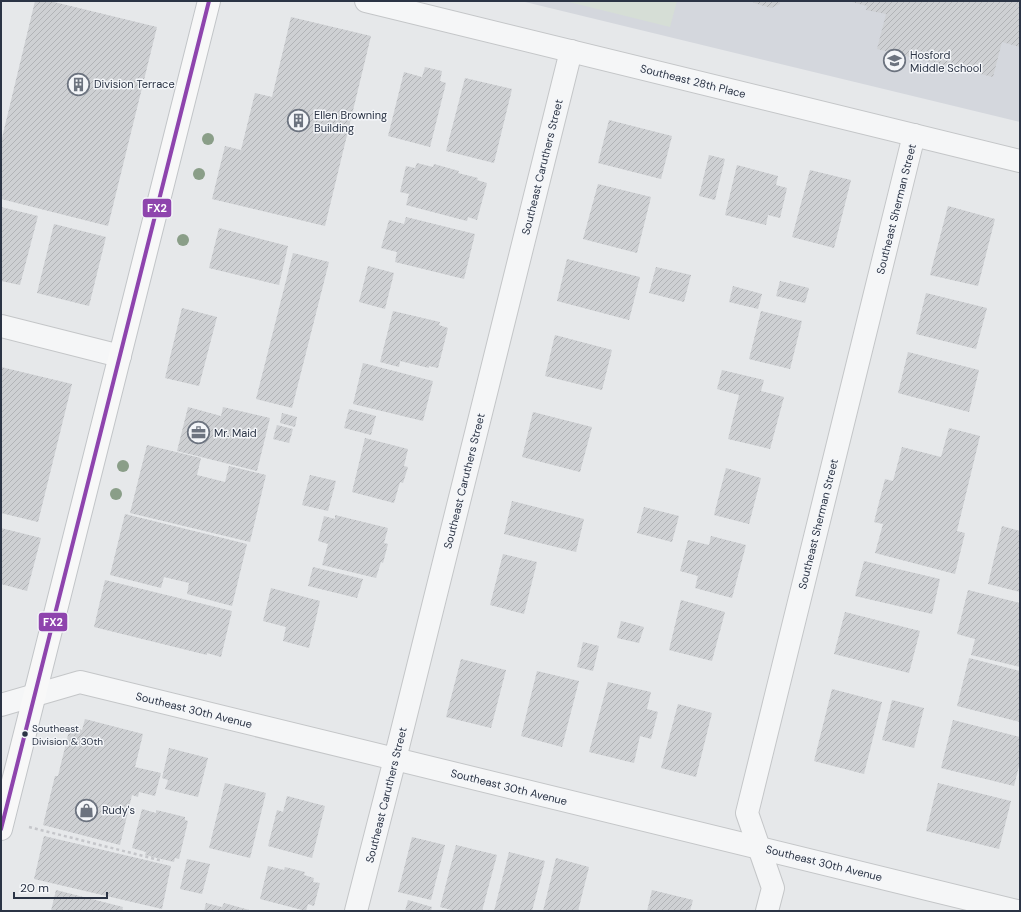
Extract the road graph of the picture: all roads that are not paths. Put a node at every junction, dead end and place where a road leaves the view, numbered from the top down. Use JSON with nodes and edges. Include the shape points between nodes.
{"nodes":[{"id":1,"x":209,"y":1,"type":"edge"},
{"id":2,"x":366,"y":1,"type":"edge"},
{"id":3,"x":571,"y":51,"type":"junction"},
{"id":4,"x":914,"y":135,"type":"junction"},
{"id":5,"x":1020,"y":161,"type":"edge"},
{"id":6,"x":1,"y":326,"type":"edge"},
{"id":7,"x":120,"y":356,"type":"junction"},
{"id":8,"x":35,"y":695,"type":"junction"},
{"id":9,"x":1,"y":705,"type":"edge"},
{"id":10,"x":395,"y":759,"type":"junction"},
{"id":11,"x":2,"y":825,"type":"edge"},
{"id":12,"x":759,"y":848,"type":"junction"},
{"id":13,"x":356,"y":911,"type":"edge"},
{"id":14,"x":767,"y":911,"type":"edge"},
{"id":15,"x":1018,"y":911,"type":"edge"}],
"edges":[{"from":1,"to":7,"type":"main road"},
{"from":2,"to":3,"type":"street","name":"Southeast 28th Place"},
{"from":3,"to":4,"type":"street","name":"Southeast 28th Place"},
{"from":3,"to":10,"type":"street","name":"Southeast Caruthers Street"},
{"from":4,"to":5,"type":"street","name":"Southeast 28th Place"},
{"from":4,"to":12,"type":"street","name":"Southeast Sherman Street","via":[[747,813]]},
{"from":6,"to":7,"type":"street"},
{"from":7,"to":8,"type":"main road"},
{"from":8,"to":9,"type":"street","name":"Southeast 30th Avenue"},
{"from":8,"to":10,"type":"street","name":"Southeast 30th Avenue","via":[[80,682]]},
{"from":8,"to":11,"type":"main road"},
{"from":10,"to":12,"type":"street","name":"Southeast 30th Avenue"},
{"from":10,"to":13,"type":"street","name":"Southeast Caruthers Street"},
{"from":12,"to":14,"type":"street","name":"Southeast Sherman Street","via":[[773,888]]},
{"from":12,"to":15,"type":"street","name":"Southeast 30th Avenue"}]}
